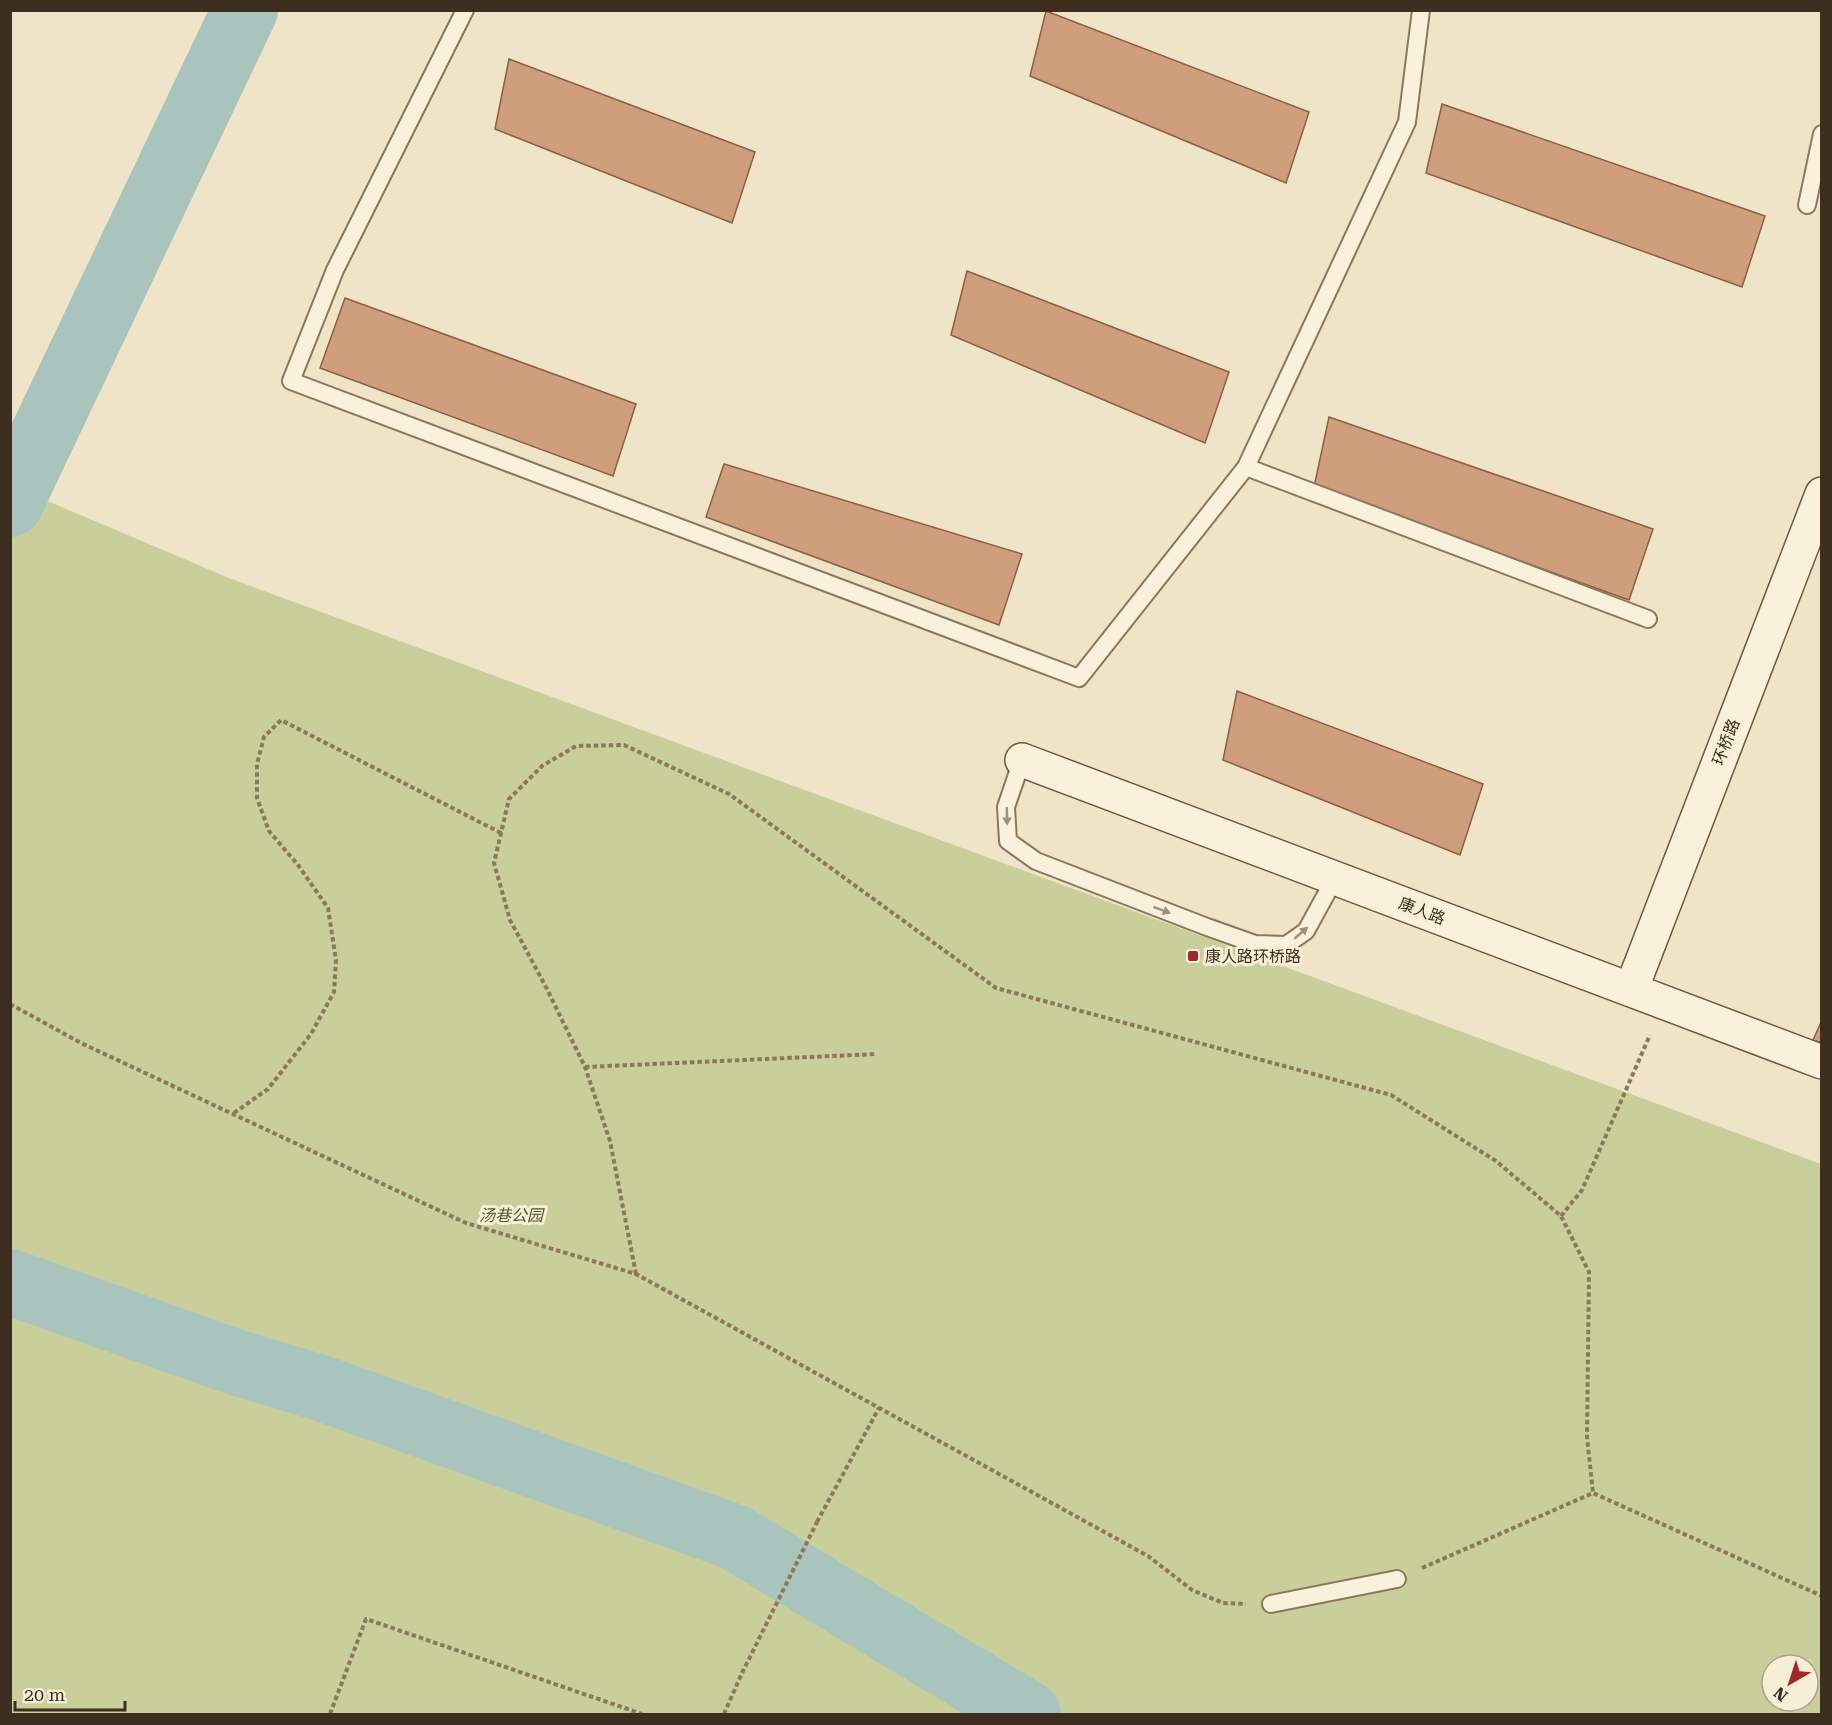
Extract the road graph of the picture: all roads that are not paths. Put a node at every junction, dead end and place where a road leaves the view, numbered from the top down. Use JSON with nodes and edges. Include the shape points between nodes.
{"nodes":[{"id":1,"x":465,"y":10,"type":"edge"},
{"id":2,"x":1421,"y":10,"type":"edge"},
{"id":3,"x":1821,"y":134,"type":"edge"},
{"id":4,"x":1807,"y":205,"type":"dead end"},
{"id":5,"x":1246,"y":466,"type":"junction"},
{"id":6,"x":1821,"y":494,"type":"edge"},
{"id":7,"x":1647,"y":619,"type":"dead end"},
{"id":8,"x":1022,"y":760,"type":"joint"},
{"id":9,"x":1335,"y":878,"type":"junction"},
{"id":10,"x":1631,"y":990,"type":"junction"},
{"id":11,"x":1821,"y":1062,"type":"edge"},
{"id":12,"x":1397,"y":1579,"type":"road end"},
{"id":13,"x":1271,"y":1604,"type":"road end"}],
"edges":[{"from":1,"to":5,"type":"lane","via":[[335,270],[291,381],[1078,678]]},
{"from":2,"to":5,"type":"lane","via":[[1407,122]]},
{"from":3,"to":4,"type":"lane"},
{"from":5,"to":7,"type":"lane"},
{"from":6,"to":10,"type":"street","name":"环桥路"},
{"from":8,"to":9,"type":"street","name":"康人路"},
{"from":8,"to":9,"type":"lane","one_way":true,"via":[[1006,807],[1008,841],[1036,861],[1207,927],[1255,944],[1286,945],[1306,931]]},
{"from":9,"to":10,"type":"street","name":"康人路"},
{"from":10,"to":11,"type":"street","name":"康人路"},
{"from":12,"to":13,"type":"lane"}]}
